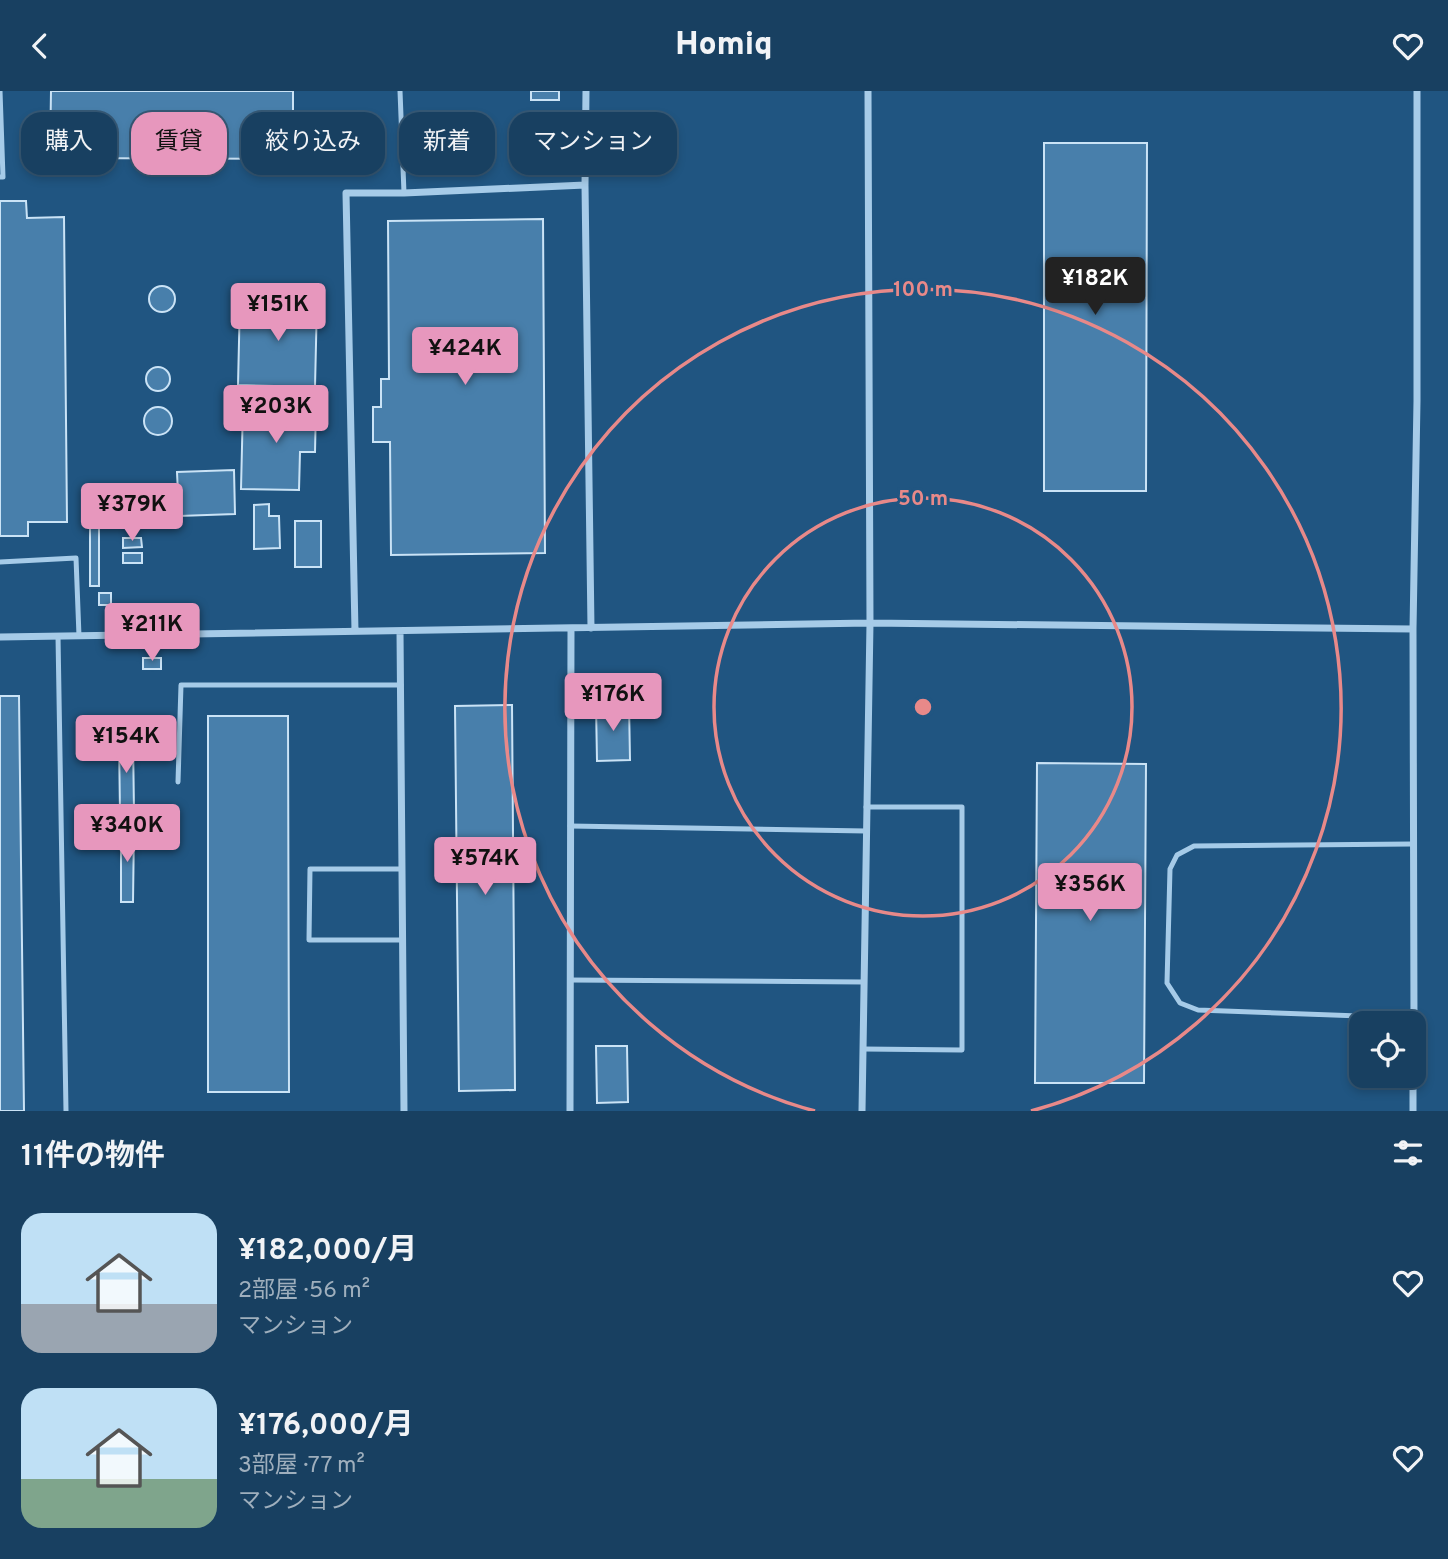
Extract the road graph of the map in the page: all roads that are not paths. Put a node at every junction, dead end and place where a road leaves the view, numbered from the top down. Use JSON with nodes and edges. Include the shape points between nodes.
{"nodes":[{"id":1,"x":0,"y":91,"type":"edge"},
{"id":2,"x":400,"y":91,"type":"edge"},
{"id":3,"x":586,"y":91,"type":"edge"},
{"id":4,"x":868,"y":91,"type":"edge"},
{"id":5,"x":1417,"y":91,"type":"edge"},
{"id":6,"x":0,"y":177,"type":"edge"},
{"id":7,"x":585,"y":185,"type":"junction"},
{"id":8,"x":404,"y":193,"type":"junction"},
{"id":9,"x":0,"y":562,"type":"edge"},
{"id":10,"x":870,"y":623,"type":"junction"},
{"id":11,"x":571,"y":628,"type":"junction"},
{"id":12,"x":591,"y":628,"type":"junction"},
{"id":13,"x":1413,"y":629,"type":"junction"},
{"id":14,"x":355,"y":631,"type":"junction"},
{"id":15,"x":400,"y":631,"type":"junction"},
{"id":16,"x":58,"y":636,"type":"junction"},
{"id":17,"x":79,"y":636,"type":"junction"},
{"id":18,"x":0,"y":637,"type":"edge"},
{"id":19,"x":401,"y":685,"type":"junction"},
{"id":20,"x":178,"y":782,"type":"dead end"},
{"id":21,"x":866,"y":807,"type":"junction"},
{"id":22,"x":570,"y":826,"type":"junction"},
{"id":23,"x":866,"y":831,"type":"junction"},
{"id":24,"x":1412,"y":844,"type":"junction"},
{"id":25,"x":402,"y":869,"type":"junction"},
{"id":26,"x":402,"y":940,"type":"junction"},
{"id":27,"x":570,"y":980,"type":"junction"},
{"id":28,"x":864,"y":982,"type":"junction"},
{"id":29,"x":1414,"y":1011,"type":"edge"},
{"id":30,"x":1349,"y":1018,"type":"edge"},
{"id":31,"x":863,"y":1049,"type":"junction"},
{"id":32,"x":1413,"y":1088,"type":"edge"},
{"id":33,"x":66,"y":1111,"type":"edge"},
{"id":34,"x":404,"y":1111,"type":"edge"},
{"id":35,"x":570,"y":1111,"type":"edge"},
{"id":36,"x":862,"y":1111,"type":"edge"},
{"id":37,"x":1413,"y":1111,"type":"edge"}],
"edges":[{"from":1,"to":6,"type":"lane"},
{"from":2,"to":8,"type":"lane"},
{"from":3,"to":7,"type":"street"},
{"from":4,"to":10,"type":"street"},
{"from":5,"to":13,"type":"street"},
{"from":7,"to":8,"type":"street"},
{"from":7,"to":12,"type":"street"},
{"from":8,"to":14,"type":"street","via":[[346,193]]},
{"from":9,"to":17,"type":"lane","via":[[76,558]]},
{"from":10,"to":12,"type":"street"},
{"from":10,"to":13,"type":"street"},
{"from":10,"to":21,"type":"street"},
{"from":11,"to":12,"type":"street"},
{"from":11,"to":15,"type":"street"},
{"from":11,"to":22,"type":"street"},
{"from":13,"to":24,"type":"street"},
{"from":14,"to":15,"type":"street"},
{"from":14,"to":17,"type":"street"},
{"from":15,"to":19,"type":"street"},
{"from":16,"to":17,"type":"street"},
{"from":16,"to":18,"type":"street"},
{"from":16,"to":33,"type":"lane"},
{"from":19,"to":20,"type":"lane","via":[[181,685]]},
{"from":19,"to":25,"type":"street"},
{"from":21,"to":23,"type":"street"},
{"from":21,"to":31,"type":"lane","via":[[962,807],[962,1049]]},
{"from":22,"to":23,"type":"lane"},
{"from":22,"to":27,"type":"street"},
{"from":23,"to":28,"type":"street"},
{"from":24,"to":29,"type":"street"},
{"from":24,"to":30,"type":"lane","via":[[1194,846],[1177,855],[1170,869],[1167,983],[1180,1003],[1198,1010]]},
{"from":25,"to":26,"type":"street"},
{"from":25,"to":26,"type":"lane","via":[[310,869],[309,940]]},
{"from":26,"to":34,"type":"street"},
{"from":27,"to":28,"type":"lane"},
{"from":27,"to":35,"type":"street"},
{"from":28,"to":31,"type":"street"},
{"from":31,"to":36,"type":"street"},
{"from":32,"to":37,"type":"street"}]}
